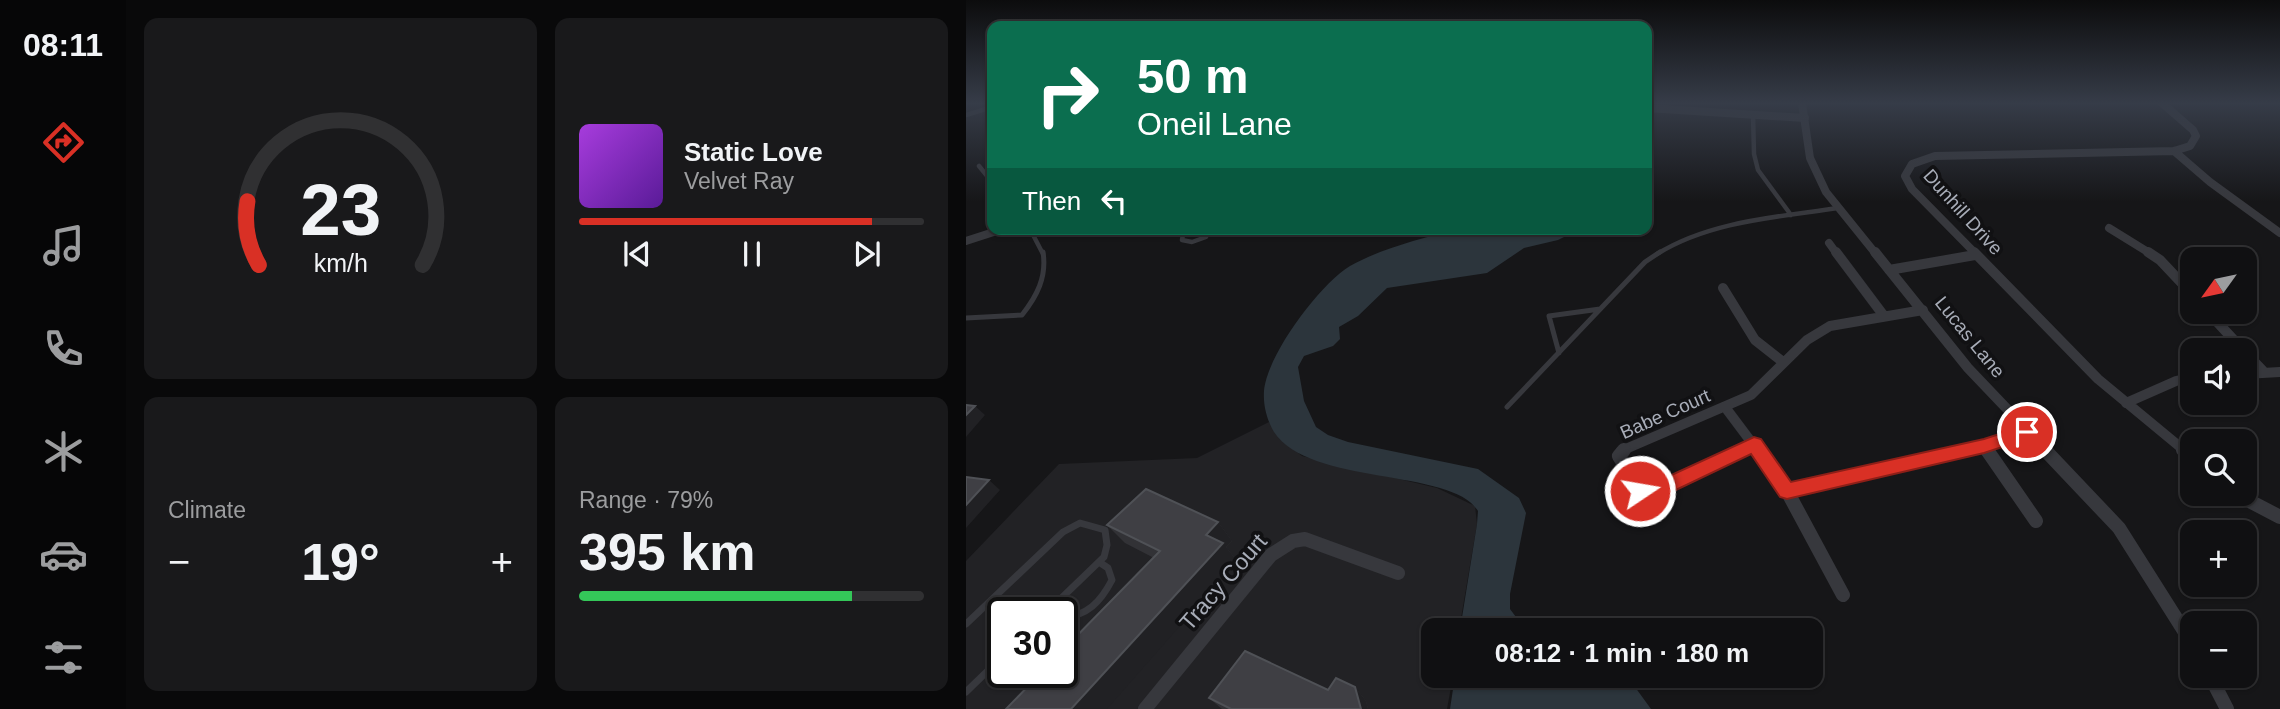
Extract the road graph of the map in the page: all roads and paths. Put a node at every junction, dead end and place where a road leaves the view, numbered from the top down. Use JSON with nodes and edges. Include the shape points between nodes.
{"nodes":[{"id":1,"x":1754,"y":136,"type":"edge"},
{"id":2,"x":1807,"y":136,"type":"edge"},
{"id":3,"x":2196,"y":136,"type":"edge"},
{"id":4,"x":2174,"y":151,"type":"junction"},
{"id":5,"x":979,"y":166,"type":"dead end"},
{"id":6,"x":987,"y":175,"type":"edge"},
{"id":7,"x":1838,"y":208,"type":"junction"},
{"id":8,"x":1791,"y":215,"type":"junction"},
{"id":9,"x":2109,"y":228,"type":"dead end"},
{"id":10,"x":2280,"y":233,"type":"edge"},
{"id":11,"x":987,"y":234,"type":"edge"},
{"id":12,"x":1035,"y":235,"type":"edge"},
{"id":13,"x":1183,"y":235,"type":"edge"},
{"id":14,"x":1207,"y":235,"type":"edge"},
{"id":15,"x":966,"y":241,"type":"edge"},
{"id":16,"x":1829,"y":243,"type":"dead end"},
{"id":17,"x":1975,"y":255,"type":"junction"},
{"id":18,"x":1889,"y":270,"type":"junction"},
{"id":19,"x":2180,"y":281,"type":"edge"},
{"id":20,"x":1723,"y":288,"type":"dead end"},
{"id":21,"x":1600,"y":309,"type":"junction"},
{"id":22,"x":1923,"y":310,"type":"junction"},
{"id":23,"x":1884,"y":316,"type":"junction"},
{"id":24,"x":966,"y":318,"type":"edge"},
{"id":25,"x":2218,"y":324,"type":"edge"},
{"id":26,"x":2232,"y":338,"type":"edge"},
{"id":27,"x":1559,"y":353,"type":"junction"},
{"id":28,"x":1783,"y":362,"type":"junction"},
{"id":29,"x":2257,"y":365,"type":"edge"},
{"id":30,"x":2264,"y":372,"type":"junction"},
{"id":31,"x":2280,"y":372,"type":"edge"},
{"id":32,"x":2257,"y":373,"type":"edge"},
{"id":33,"x":2180,"y":380,"type":"edge"},
{"id":34,"x":2126,"y":402,"type":"junction"},
{"id":35,"x":1507,"y":407,"type":"dead end"},
{"id":36,"x":1726,"y":407,"type":"junction"},
{"id":37,"x":2027,"y":432,"type":"junction"},
{"id":38,"x":1754,"y":444,"type":"junction"},
{"id":39,"x":1984,"y":446,"type":"junction"},
{"id":40,"x":2180,"y":447,"type":"edge"},
{"id":41,"x":1787,"y":491,"type":"junction"},
{"id":42,"x":2257,"y":505,"type":"edge"},
{"id":43,"x":2280,"y":517,"type":"edge"},
{"id":44,"x":2036,"y":522,"type":"dead end"},
{"id":45,"x":1099,"y":562,"type":"junction"},
{"id":46,"x":1398,"y":573,"type":"dead end"},
{"id":47,"x":1843,"y":595,"type":"dead end"},
{"id":48,"x":1063,"y":597,"type":"edge"},
{"id":49,"x":1078,"y":615,"type":"edge"},
{"id":50,"x":2180,"y":623,"type":"edge"},
{"id":51,"x":966,"y":624,"type":"edge"},
{"id":52,"x":987,"y":672,"type":"edge"},
{"id":53,"x":2216,"y":688,"type":"edge"},
{"id":54,"x":966,"y":692,"type":"edge"},
{"id":55,"x":1145,"y":709,"type":"edge"},
{"id":56,"x":2227,"y":709,"type":"edge"}],
"edges":[{"from":1,"to":8,"type":"lane","via":[[1758,170]]},
{"from":2,"to":7,"type":"street","name":"Lucas Lane","via":[[1816,175]]},
{"from":3,"to":4,"type":"street","via":[[2190,146]]},
{"from":4,"to":10,"type":"street"},
{"from":4,"to":17,"type":"street","name":"Dunhill Drive","via":[[1918,160],[1907,170],[1908,183]]},
{"from":5,"to":6,"type":"lane"},
{"from":7,"to":8,"type":"lane"},
{"from":7,"to":18,"type":"street","name":"Lucas Lane"},
{"from":8,"to":21,"type":"lane","via":[[1714,230],[1670,245],[1645,262]]},
{"from":9,"to":19,"type":"street","via":[[2160,260]]},
{"from":11,"to":15,"type":"street"},
{"from":12,"to":24,"type":"lane","via":[[1045,256],[1035,300],[1022,315]]},
{"from":13,"to":14,"type":"lane","via":[[1182,240],[1192,242]]},
{"from":16,"to":23,"type":"street"},
{"from":17,"to":18,"type":"street"},
{"from":17,"to":34,"type":"street","name":"Dunhill Drive"},
{"from":18,"to":22,"type":"street","name":"Lucas Lane"},
{"from":20,"to":28,"type":"street","via":[[1755,340]]},
{"from":21,"to":27,"type":"lane"},
{"from":21,"to":27,"type":"lane","via":[[1549,316]]},
{"from":22,"to":23,"type":"street"},
{"from":22,"to":37,"type":"street","name":"Lucas Lane"},
{"from":23,"to":28,"type":"street","via":[[1817,331]]},
{"from":25,"to":26,"type":"street"},
{"from":27,"to":35,"type":"lane"},
{"from":28,"to":36,"type":"street","via":[[1765,385]]},
{"from":29,"to":30,"type":"street"},
{"from":30,"to":31,"type":"street"},
{"from":30,"to":32,"type":"street"},
{"from":33,"to":34,"type":"street"},
{"from":34,"to":40,"type":"street","name":"Dunhill Drive"},
{"from":36,"to":38,"type":"street"},
{"from":36,"to":38,"type":"street","name":"Babe Court","via":[[1621,451],[1619,456],[1640,491],[1655,492]]},
{"from":37,"to":39,"type":"street"},
{"from":37,"to":50,"type":"street","name":"Lucas Lane","via":[[2119,528]]},
{"from":38,"to":41,"type":"street"},
{"from":39,"to":41,"type":"street"},
{"from":39,"to":44,"type":"street"},
{"from":41,"to":47,"type":"street"},
{"from":42,"to":43,"type":"street"},
{"from":45,"to":48,"type":"lane"},
{"from":45,"to":49,"type":"lane","via":[[1108,568],[1112,580],[1098,604]]},
{"from":45,"to":51,"type":"lane","via":[[1107,545],[1105,530],[1080,523],[1063,532]]},
{"from":46,"to":55,"type":"street","name":"Tracy Court","via":[[1305,539],[1283,546]]},
{"from":52,"to":54,"type":"lane"},
{"from":53,"to":56,"type":"street"}]}
